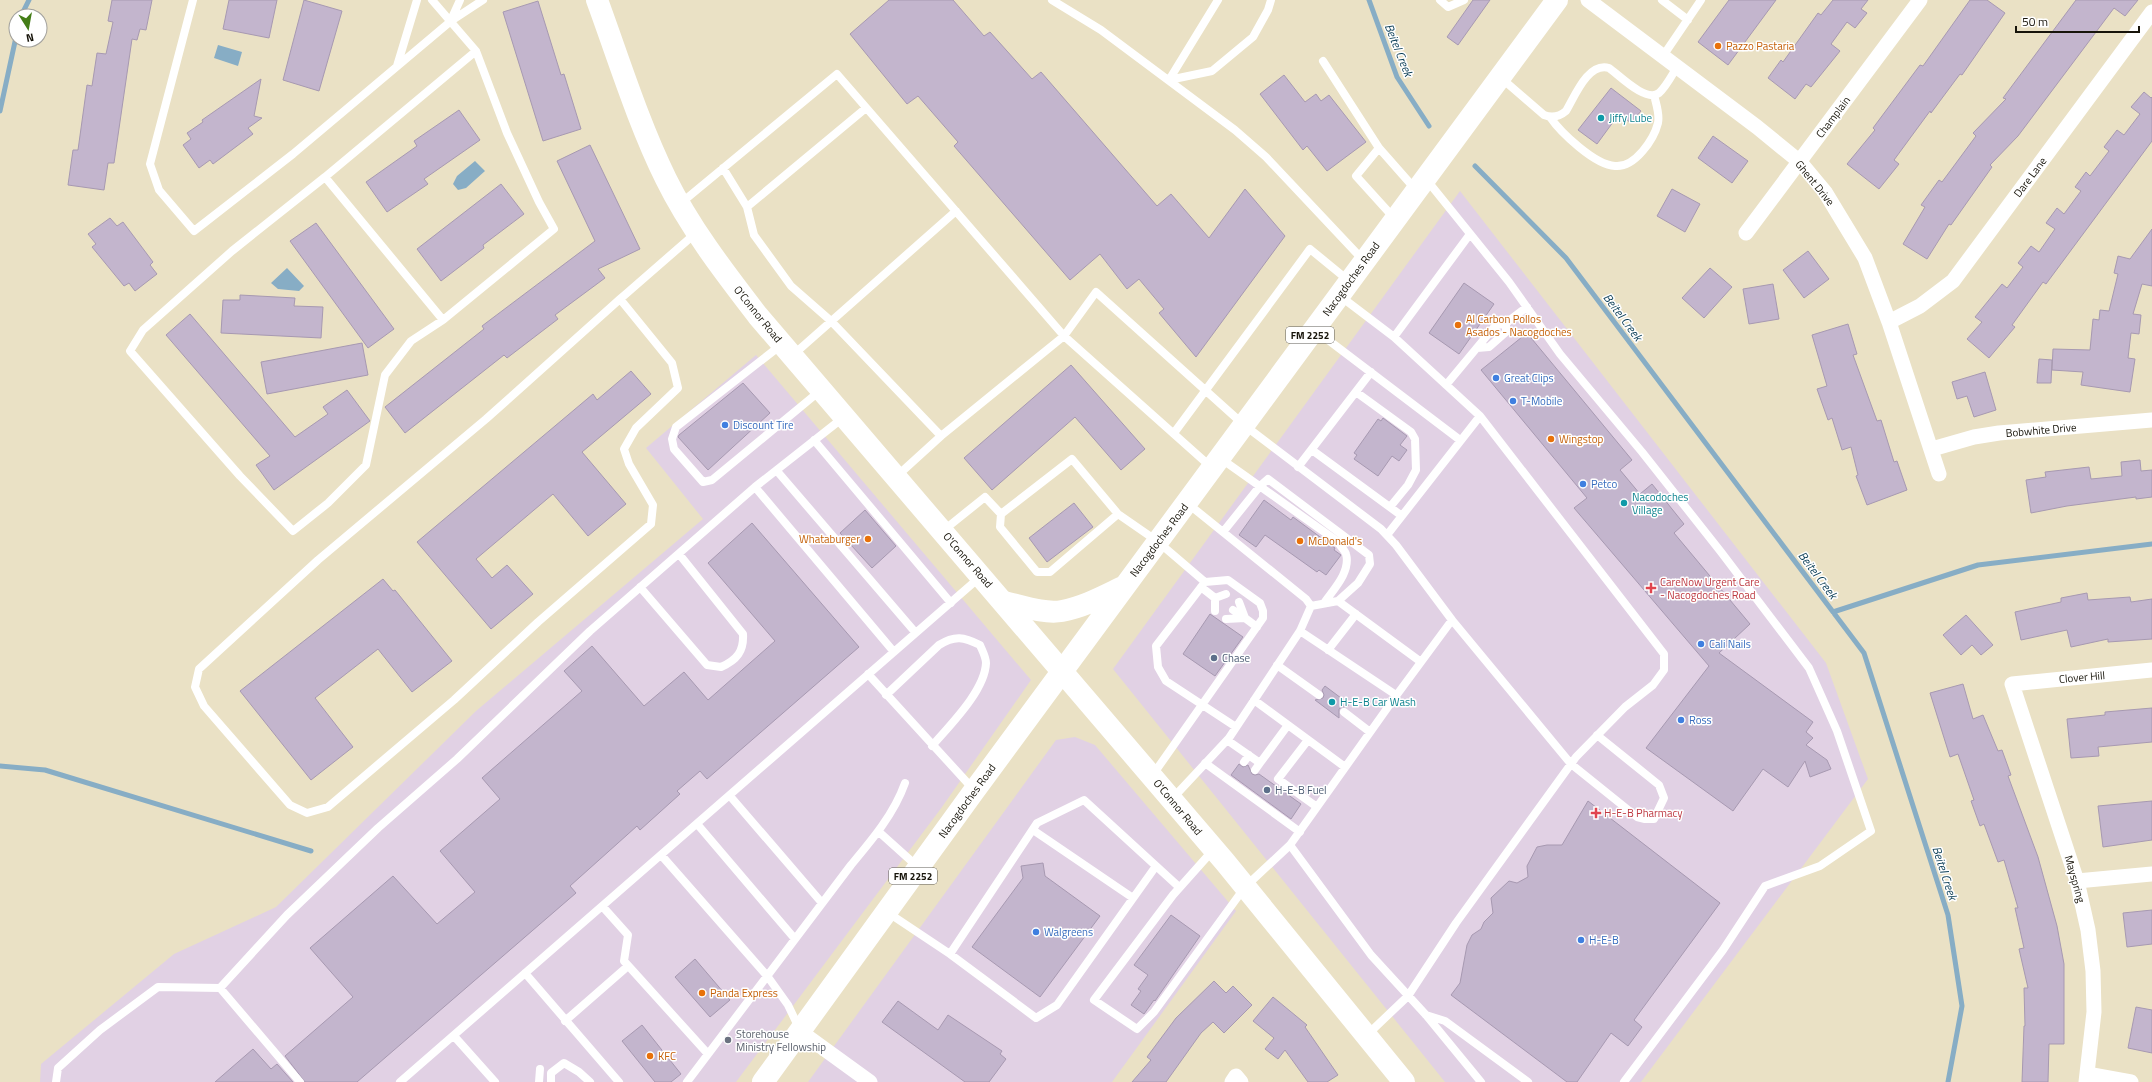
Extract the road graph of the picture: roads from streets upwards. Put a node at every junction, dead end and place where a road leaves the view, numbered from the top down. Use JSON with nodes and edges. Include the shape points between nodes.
{"nodes":[{"id":1,"x":597,"y":0,"type":"edge"},
{"id":2,"x":1557,"y":0,"type":"edge"},
{"id":3,"x":1588,"y":0,"type":"edge"},
{"id":4,"x":1920,"y":0,"type":"edge"},
{"id":5,"x":2152,"y":12,"type":"edge"},
{"id":6,"x":1800,"y":162,"type":"junction"},
{"id":7,"x":1746,"y":233,"type":"dead end"},
{"id":8,"x":1889,"y":322,"type":"junction"},
{"id":9,"x":2152,"y":420,"type":"edge"},
{"id":10,"x":1932,"y":450,"type":"junction"},
{"id":11,"x":1939,"y":474,"type":"dead end"},
{"id":12,"x":1124,"y":586,"type":"junction"},
{"id":13,"x":1004,"y":602,"type":"junction"},
{"id":14,"x":1063,"y":670,"type":"junction"},
{"id":15,"x":2152,"y":670,"type":"edge"},
{"id":16,"x":2012,"y":684,"type":"joint"},
{"id":17,"x":2152,"y":874,"type":"edge"},
{"id":18,"x":2077,"y":881,"type":"junction"},
{"id":19,"x":801,"y":1032,"type":"junction"},
{"id":20,"x":2087,"y":1078,"type":"edge"},
{"id":21,"x":763,"y":1082,"type":"edge"},
{"id":22,"x":870,"y":1082,"type":"edge"},
{"id":23,"x":1404,"y":1082,"type":"edge"},
{"id":24,"x":2131,"y":1082,"type":"edge"}],
"edges":[{"from":1,"to":13,"type":"main road","name":"O'Connor Road","via":[[641,121],[666,180],[713,258],[787,350]]},
{"from":2,"to":12,"type":"main road","name":"Nacogdoches Road","number":"FM 2252"},
{"from":3,"to":6,"type":"street","name":"Ghent Drive"},
{"from":4,"to":6,"type":"street","name":"Champlain"},
{"from":5,"to":8,"type":"street","name":"Dare Lane","via":[[1953,281],[1920,306]]},
{"from":6,"to":7,"type":"street","name":"Champlain"},
{"from":6,"to":8,"type":"street","name":"Ghent Drive","via":[[1825,192],[1854,238],[1865,258]]},
{"from":8,"to":10,"type":"street","name":"Ghent Drive"},
{"from":9,"to":10,"type":"street","name":"Bobwhite Drive","via":[[2000,433],[1974,437]]},
{"from":10,"to":11,"type":"street","name":"Ghent Drive"},
{"from":12,"to":13,"type":"main road","via":[[1080,606],[1061,611],[1040,610]]},
{"from":12,"to":14,"type":"main road","name":"Nacogdoches Road","number":"FM 2252"},
{"from":13,"to":14,"type":"main road","name":"O'Connor Road"},
{"from":14,"to":19,"type":"main road","name":"Nacogdoches Road","number":"FM 2252"},
{"from":14,"to":23,"type":"main road","name":"O'Connor Road","via":[[1214,849]]},
{"from":15,"to":16,"type":"street","name":"Clover Hill"},
{"from":16,"to":18,"type":"street","name":"Mayspring"},
{"from":17,"to":18,"type":"street"},
{"from":18,"to":20,"type":"street","name":"Mayspring","via":[[2088,930],[2093,971],[2094,1012]]},
{"from":19,"to":21,"type":"main road","name":"Nacogdoches Road","number":"FM 2252"},
{"from":19,"to":22,"type":"street"},
{"from":20,"to":24,"type":"street"}]}
